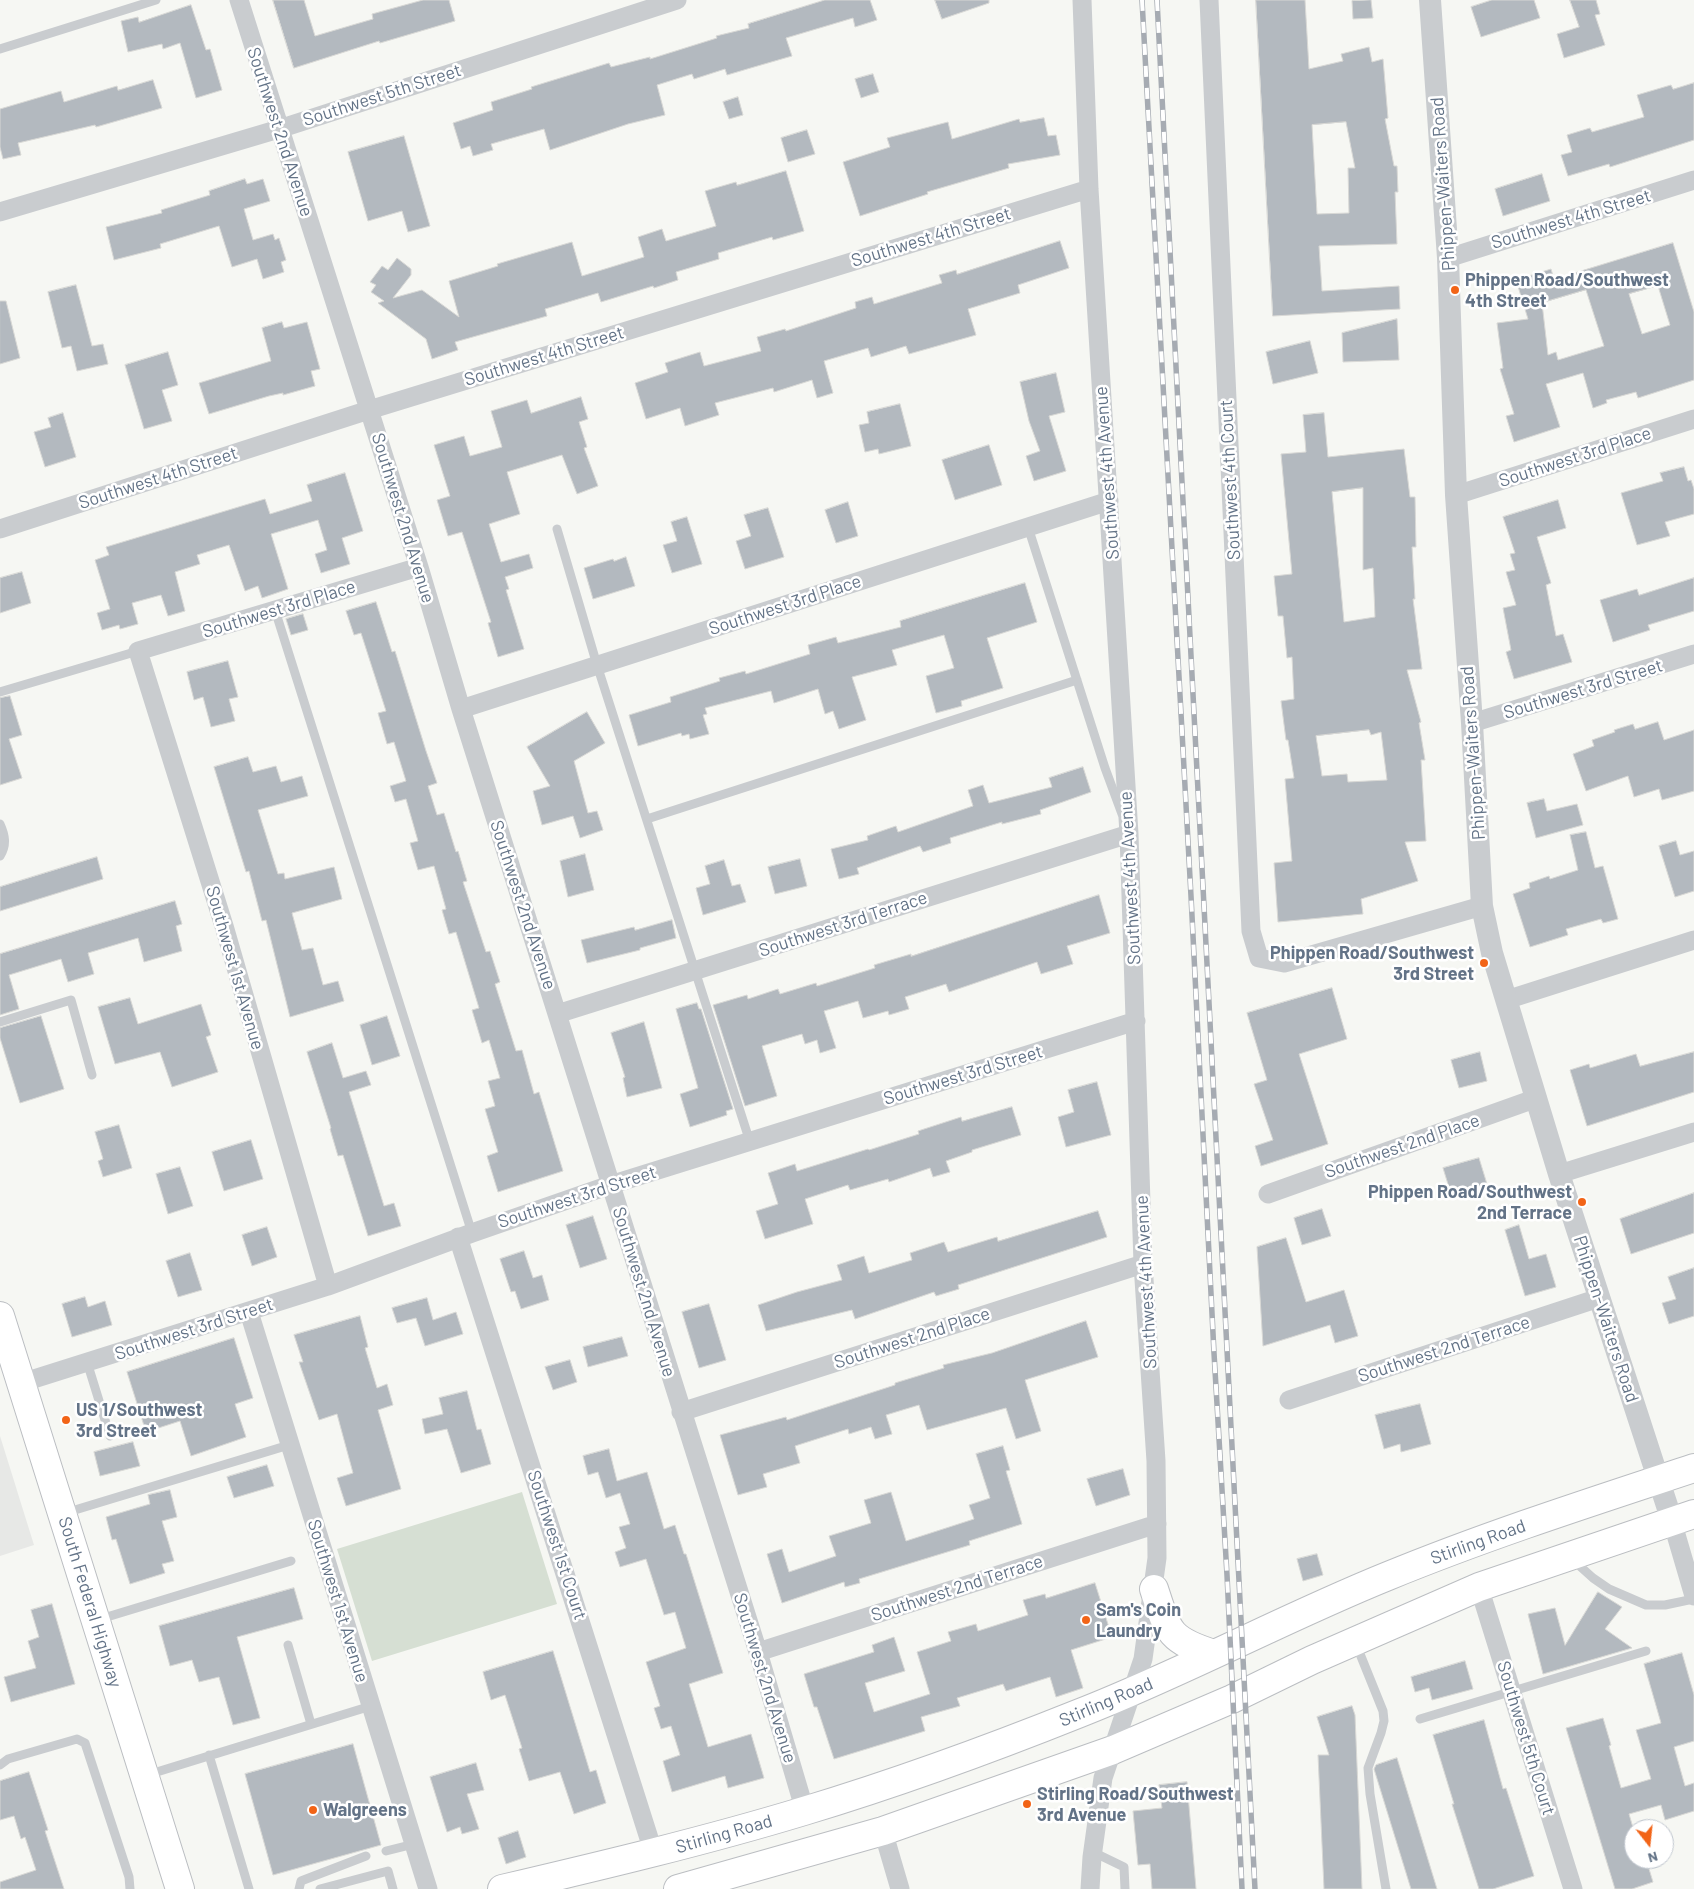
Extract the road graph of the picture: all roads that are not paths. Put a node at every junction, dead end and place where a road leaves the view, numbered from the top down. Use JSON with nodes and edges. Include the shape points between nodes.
{"nodes":[{"id":1,"x":156,"y":0,"type":"edge"},
{"id":2,"x":239,"y":0,"type":"edge"},
{"id":3,"x":676,"y":0,"type":"edge"},
{"id":4,"x":1082,"y":0,"type":"edge"},
{"id":5,"x":1208,"y":0,"type":"edge"},
{"id":6,"x":1430,"y":0,"type":"edge"},
{"id":7,"x":0,"y":49,"type":"edge"},
{"id":8,"x":279,"y":129,"type":"junction"},
{"id":9,"x":1694,"y":180,"type":"edge"},
{"id":10,"x":1089,"y":188,"type":"junction"},
{"id":11,"x":0,"y":212,"type":"edge"},
{"id":12,"x":1448,"y":258,"type":"junction"},
{"id":13,"x":369,"y":410,"type":"junction"},
{"id":14,"x":1694,"y":419,"type":"edge"},
{"id":15,"x":1456,"y":495,"type":"junction"},
{"id":16,"x":1109,"y":501,"type":"junction"},
{"id":17,"x":1028,"y":527,"type":"junction"},
{"id":18,"x":0,"y":529,"type":"edge"},
{"id":19,"x":557,"y":529,"type":"dead end"},
{"id":20,"x":419,"y":567,"type":"junction"},
{"id":21,"x":275,"y":610,"type":"junction"},
{"id":22,"x":138,"y":651,"type":"junction"},
{"id":23,"x":1694,"y":654,"type":"edge"},
{"id":24,"x":597,"y":666,"type":"junction"},
{"id":25,"x":1077,"y":680,"type":"junction"},
{"id":26,"x":0,"y":692,"type":"edge"},
{"id":27,"x":461,"y":709,"type":"junction"},
{"id":28,"x":1472,"y":724,"type":"junction"},
{"id":29,"x":647,"y":819,"type":"junction"},
{"id":30,"x":0,"y":824,"type":"edge"},
{"id":31,"x":1129,"y":834,"type":"junction"},
{"id":32,"x":0,"y":856,"type":"edge"},
{"id":33,"x":1482,"y":906,"type":"junction"},
{"id":34,"x":1694,"y":940,"type":"edge"},
{"id":35,"x":696,"y":971,"type":"junction"},
{"id":36,"x":1506,"y":1000,"type":"junction"},
{"id":37,"x":558,"y":1014,"type":"junction"},
{"id":38,"x":1136,"y":1021,"type":"junction"},
{"id":39,"x":0,"y":1022,"type":"edge"},
{"id":40,"x":92,"y":1074,"type":"dead end"},
{"id":41,"x":1537,"y":1098,"type":"junction"},
{"id":42,"x":1694,"y":1132,"type":"edge"},
{"id":43,"x":750,"y":1142,"type":"junction"},
{"id":44,"x":1559,"y":1174,"type":"junction"},
{"id":45,"x":610,"y":1185,"type":"junction"},
{"id":46,"x":1268,"y":1194,"type":"dead end"},
{"id":47,"x":465,"y":1235,"type":"junction"},
{"id":48,"x":1143,"y":1264,"type":"junction"},
{"id":49,"x":328,"y":1286,"type":"junction"},
{"id":50,"x":1599,"y":1298,"type":"junction"},
{"id":51,"x":248,"y":1312,"type":"junction"},
{"id":52,"x":0,"y":1316,"type":"edge"},
{"id":53,"x":87,"y":1362,"type":"junction"},
{"id":54,"x":21,"y":1383,"type":"junction"},
{"id":55,"x":1289,"y":1400,"type":"dead end"},
{"id":56,"x":681,"y":1412,"type":"junction"},
{"id":57,"x":110,"y":1436,"type":"dead end"},
{"id":58,"x":289,"y":1445,"type":"junction"},
{"id":59,"x":1694,"y":1468,"type":"edge"},
{"id":60,"x":1659,"y":1480,"type":"junction"},
{"id":61,"x":62,"y":1514,"type":"junction"},
{"id":62,"x":1683,"y":1518,"type":"edge"},
{"id":63,"x":1157,"y":1524,"type":"junction"},
{"id":64,"x":1569,"y":1556,"type":"junction"},
{"id":65,"x":291,"y":1561,"type":"dead end"},
{"id":66,"x":1480,"y":1588,"type":"junction"},
{"id":67,"x":1154,"y":1589,"type":"junction"},
{"id":68,"x":1694,"y":1598,"type":"edge"},
{"id":69,"x":96,"y":1620,"type":"junction"},
{"id":70,"x":1354,"y":1641,"type":"junction"},
{"id":71,"x":288,"y":1645,"type":"dead end"},
{"id":72,"x":1646,"y":1651,"type":"dead end"},
{"id":73,"x":758,"y":1652,"type":"junction"},
{"id":74,"x":1214,"y":1654,"type":"junction"},
{"id":75,"x":1512,"y":1691,"type":"junction"},
{"id":76,"x":1132,"y":1692,"type":"junction"},
{"id":77,"x":371,"y":1706,"type":"junction"},
{"id":78,"x":1420,"y":1719,"type":"dead end"},
{"id":79,"x":311,"y":1724,"type":"junction"},
{"id":80,"x":1113,"y":1750,"type":"junction"},
{"id":81,"x":209,"y":1756,"type":"junction"},
{"id":82,"x":0,"y":1765,"type":"edge"},
{"id":83,"x":144,"y":1776,"type":"junction"},
{"id":84,"x":805,"y":1811,"type":"junction"},
{"id":85,"x":883,"y":1832,"type":"junction"},
{"id":86,"x":414,"y":1844,"type":"junction"},
{"id":87,"x":386,"y":1851,"type":"dead end"},
{"id":88,"x":1093,"y":1852,"type":"junction"},
{"id":89,"x":654,"y":1854,"type":"junction"},
{"id":90,"x":366,"y":1856,"type":"dead end"},
{"id":91,"x":130,"y":1889,"type":"edge"},
{"id":92,"x":180,"y":1889,"type":"edge"},
{"id":93,"x":249,"y":1889,"type":"edge"},
{"id":94,"x":299,"y":1889,"type":"edge"},
{"id":95,"x":320,"y":1889,"type":"edge"},
{"id":96,"x":393,"y":1889,"type":"edge"},
{"id":97,"x":428,"y":1889,"type":"edge"},
{"id":98,"x":502,"y":1889,"type":"edge"},
{"id":99,"x":678,"y":1889,"type":"edge"},
{"id":100,"x":900,"y":1889,"type":"edge"},
{"id":101,"x":1090,"y":1889,"type":"edge"},
{"id":102,"x":1125,"y":1889,"type":"edge"},
{"id":103,"x":1386,"y":1889,"type":"edge"},
{"id":104,"x":1573,"y":1889,"type":"edge"}],
"edges":[{"from":1,"to":7,"type":"lane"},
{"from":2,"to":8,"type":"street","name":"Southwest 2nd Avenue"},
{"from":3,"to":8,"type":"street","name":"Southwest 5th Street"},
{"from":4,"to":10,"type":"street","name":"Southwest 4th Avenue"},
{"from":5,"to":33,"type":"street","name":"Southwest 4th Court","via":[[1251,931],[1259,958],[1284,962]]},
{"from":6,"to":12,"type":"street","name":"Phippen-Waiters Road"},
{"from":8,"to":11,"type":"street","name":"Southwest 5th Street"},
{"from":8,"to":13,"type":"street","name":"Southwest 2nd Avenue"},
{"from":9,"to":12,"type":"street","name":"Southwest 4th Street"},
{"from":10,"to":13,"type":"street","name":"Southwest 4th Street"},
{"from":10,"to":16,"type":"street","name":"Southwest 4th Avenue"},
{"from":12,"to":15,"type":"street","name":"Phippen-Waiters Road"},
{"from":13,"to":18,"type":"street","name":"Southwest 4th Street"},
{"from":13,"to":20,"type":"street","name":"Southwest 2nd Avenue"},
{"from":14,"to":15,"type":"street","name":"Southwest 3rd Place"},
{"from":15,"to":28,"type":"street","name":"Phippen-Waiters Road"},
{"from":16,"to":17,"type":"street","name":"Southwest 3rd Place"},
{"from":16,"to":31,"type":"street","name":"Southwest 4th Avenue"},
{"from":17,"to":24,"type":"street","name":"Southwest 3rd Place"},
{"from":17,"to":25,"type":"lane"},
{"from":19,"to":24,"type":"lane"},
{"from":20,"to":21,"type":"street","name":"Southwest 3rd Place"},
{"from":20,"to":27,"type":"street","name":"Southwest 2nd Avenue"},
{"from":21,"to":22,"type":"street","name":"Southwest 3rd Place"},
{"from":21,"to":47,"type":"lane"},
{"from":22,"to":26,"type":"lane"},
{"from":22,"to":49,"type":"street","name":"Southwest 1st Avenue","via":[[224,926]]},
{"from":23,"to":28,"type":"street","name":"Southwest 3rd Street"},
{"from":24,"to":27,"type":"street","name":"Southwest 3rd Place"},
{"from":24,"to":29,"type":"lane"},
{"from":25,"to":29,"type":"lane"},
{"from":25,"to":31,"type":"lane"},
{"from":27,"to":37,"type":"street","name":"Southwest 2nd Avenue"},
{"from":28,"to":33,"type":"street","name":"Phippen-Waiters Road"},
{"from":29,"to":35,"type":"lane"},
{"from":30,"to":32,"type":"lane","via":[[5,839]]},
{"from":31,"to":35,"type":"street","name":"Southwest 3rd Terrace"},
{"from":31,"to":38,"type":"street","name":"Southwest 4th Avenue"},
{"from":33,"to":36,"type":"street","name":"Phippen-Waiters Road"},
{"from":34,"to":36,"type":"street"},
{"from":35,"to":37,"type":"street","name":"Southwest 3rd Terrace"},
{"from":35,"to":43,"type":"lane"},
{"from":36,"to":41,"type":"street","name":"Phippen-Waiters Road"},
{"from":37,"to":45,"type":"street","name":"Southwest 2nd Avenue"},
{"from":38,"to":43,"type":"street","name":"Southwest 3rd Street"},
{"from":38,"to":48,"type":"street","name":"Southwest 4th Avenue"},
{"from":39,"to":40,"type":"lane","via":[[72,1000]]},
{"from":41,"to":44,"type":"street","name":"Phippen-Waiters Road"},
{"from":41,"to":46,"type":"street","name":"Southwest 2nd Place"},
{"from":42,"to":44,"type":"street"},
{"from":43,"to":45,"type":"street","name":"Southwest 3rd Street"},
{"from":44,"to":50,"type":"street","name":"Phippen-Waiters Road"},
{"from":45,"to":47,"type":"street","name":"Southwest 3rd Street"},
{"from":45,"to":56,"type":"street","name":"Southwest 2nd Avenue"},
{"from":47,"to":49,"type":"street","name":"Southwest 3rd Street"},
{"from":47,"to":89,"type":"street","name":"Southwest 1st Court"},
{"from":48,"to":56,"type":"street","name":"Southwest 2nd Place"},
{"from":48,"to":63,"type":"street","name":"Southwest 4th Avenue"},
{"from":49,"to":51,"type":"street","name":"Southwest 3rd Street"},
{"from":50,"to":55,"type":"street","name":"Southwest 2nd Terrace"},
{"from":50,"to":60,"type":"street","name":"Phippen-Waiters Road"},
{"from":51,"to":53,"type":"street","name":"Southwest 3rd Street"},
{"from":51,"to":58,"type":"street","name":"Southwest 1st Avenue"},
{"from":52,"to":54,"type":"main road","name":"South Federal Highway"},
{"from":53,"to":54,"type":"street","name":"Southwest 3rd Street"},
{"from":53,"to":57,"type":"lane"},
{"from":54,"to":61,"type":"main road","name":"South Federal Highway"},
{"from":56,"to":73,"type":"street","name":"Southwest 2nd Avenue"},
{"from":58,"to":61,"type":"lane"},
{"from":58,"to":77,"type":"street","name":"Southwest 1st Avenue"},
{"from":59,"to":60,"type":"main road","name":"Stirling Road"},
{"from":60,"to":62,"type":"street","name":"Phippen-Waiters Road"},
{"from":60,"to":74,"type":"main road","name":"Stirling Road","via":[[1524,1525],[1388,1576]]},
{"from":61,"to":69,"type":"main road","name":"South Federal Highway"},
{"from":62,"to":64,"type":"main road"},
{"from":62,"to":68,"type":"street"},
{"from":63,"to":67,"type":"street","name":"Southwest 4th Avenue","via":[[1158,1558]]},
{"from":63,"to":73,"type":"street","name":"Southwest 2nd Terrace"},
{"from":64,"to":66,"type":"main road"},
{"from":64,"to":68,"type":"lane","via":[[1609,1589],[1646,1605],[1665,1605]]},
{"from":65,"to":69,"type":"lane"},
{"from":66,"to":70,"type":"main road"},
{"from":66,"to":75,"type":"street","name":"Southwest 5th Court"},
{"from":67,"to":74,"type":"main road","via":[[1171,1633],[1195,1648]]},
{"from":67,"to":76,"type":"street","name":"Southwest 4th Avenue","via":[[1144,1659]]},
{"from":69,"to":83,"type":"main road","name":"South Federal Highway"},
{"from":70,"to":80,"type":"main road","via":[[1232,1699]]},
{"from":70,"to":103,"type":"lane","via":[[1383,1712],[1381,1733],[1368,1768]]},
{"from":71,"to":79,"type":"lane"},
{"from":72,"to":75,"type":"lane"},
{"from":73,"to":84,"type":"street","name":"Southwest 2nd Avenue"},
{"from":74,"to":76,"type":"main road","name":"Stirling Road"},
{"from":75,"to":78,"type":"lane"},
{"from":75,"to":104,"type":"street","name":"Southwest 5th Court"},
{"from":76,"to":80,"type":"street","name":"Southwest 4th Avenue"},
{"from":76,"to":84,"type":"main road","name":"Stirling Road","via":[[1024,1735]]},
{"from":77,"to":79,"type":"lane"},
{"from":77,"to":86,"type":"street","name":"Southwest 1st Avenue"},
{"from":79,"to":81,"type":"lane"},
{"from":80,"to":85,"type":"main road"},
{"from":80,"to":88,"type":"street","name":"Southwest 4th Avenue","via":[[1103,1778]]},
{"from":81,"to":83,"type":"lane"},
{"from":81,"to":93,"type":"lane"},
{"from":82,"to":91,"type":"lane","via":[[8,1759],[77,1739],[85,1743],[129,1877]]},
{"from":83,"to":92,"type":"main road","name":"South Federal Highway"},
{"from":84,"to":89,"type":"main road","name":"Stirling Road"},
{"from":85,"to":99,"type":"main road"},
{"from":85,"to":100,"type":"street"},
{"from":86,"to":87,"type":"lane"},
{"from":86,"to":97,"type":"street","name":"Southwest 1st Avenue"},
{"from":88,"to":101,"type":"street","name":"Southwest 4th Avenue"},
{"from":88,"to":102,"type":"lane","via":[[1124,1867]]},
{"from":89,"to":98,"type":"main road","name":"Stirling Road"},
{"from":90,"to":94,"type":"lane","via":[[301,1881]]},
{"from":95,"to":96,"type":"lane","via":[[388,1871]]}]}
